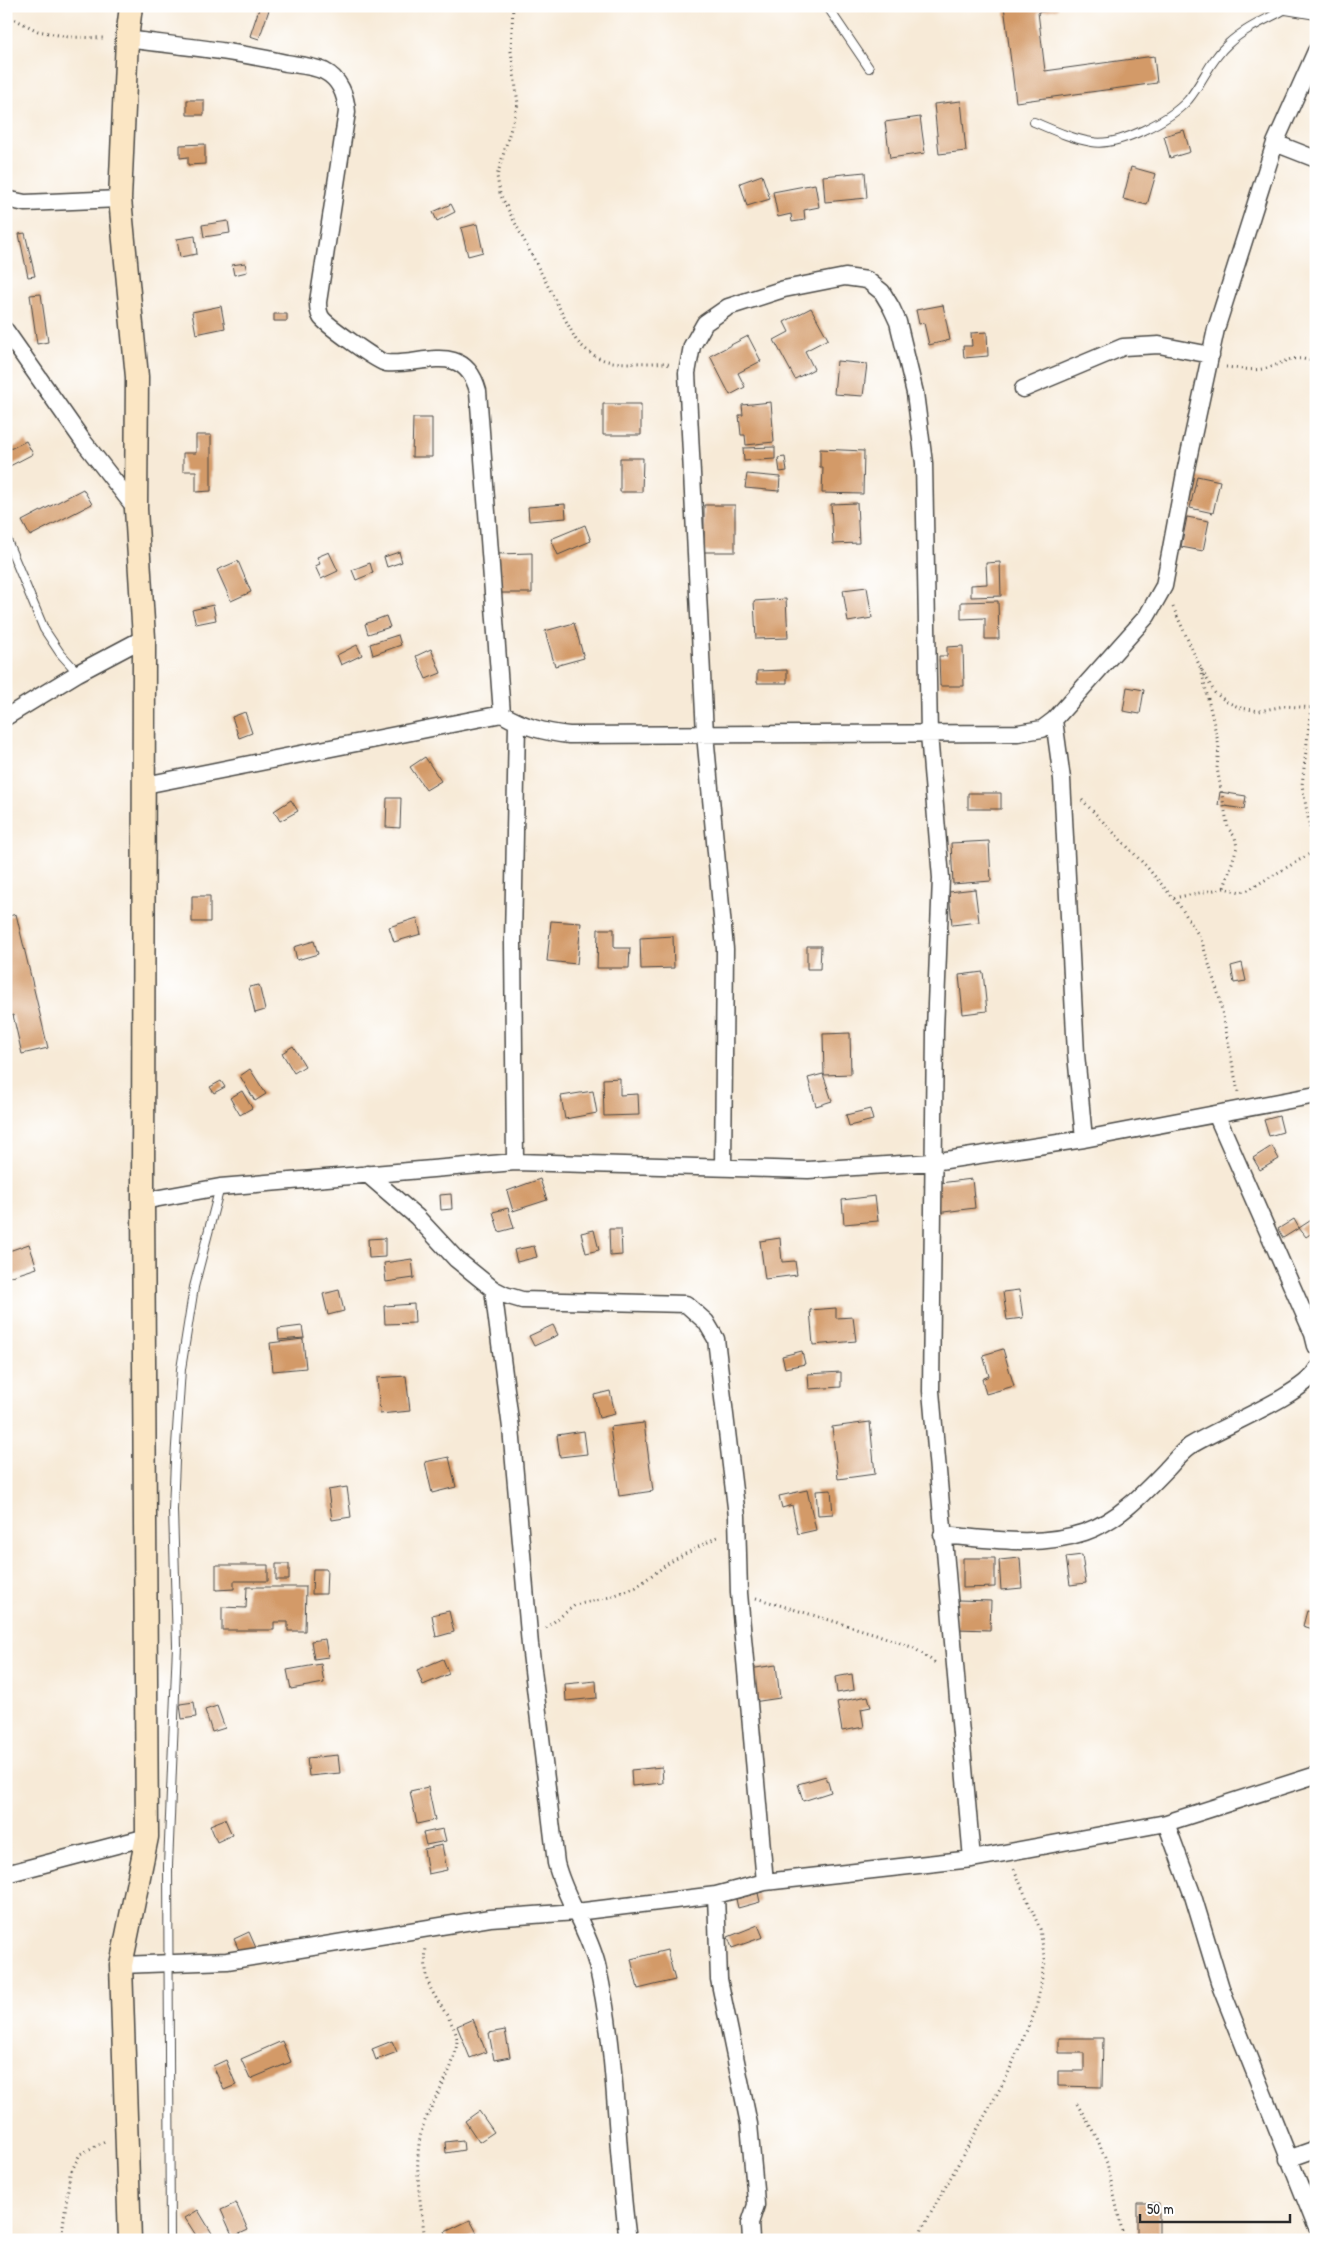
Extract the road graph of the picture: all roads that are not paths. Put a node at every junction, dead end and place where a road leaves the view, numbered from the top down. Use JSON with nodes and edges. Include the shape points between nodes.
{"nodes":[{"id":1,"x":131,"y":6,"type":"edge"},
{"id":2,"x":827,"y":6,"type":"edge"},
{"id":3,"x":1261,"y":6,"type":"edge"},
{"id":4,"x":1284,"y":10,"type":"junction"},
{"id":5,"x":1316,"y":15,"type":"edge"},
{"id":6,"x":127,"y":39,"type":"junction"},
{"id":7,"x":1316,"y":51,"type":"edge"},
{"id":8,"x":869,"y":68,"type":"dead end"},
{"id":9,"x":1034,"y":122,"type":"dead end"},
{"id":10,"x":1275,"y":144,"type":"junction"},
{"id":11,"x":1316,"y":159,"type":"edge"},
{"id":12,"x":6,"y":190,"type":"edge"},
{"id":13,"x":6,"y":199,"type":"edge"},
{"id":14,"x":120,"y":199,"type":"junction"},
{"id":15,"x":25,"y":203,"type":"junction"},
{"id":16,"x":6,"y":331,"type":"edge"},
{"id":17,"x":1209,"y":360,"type":"junction"},
{"id":18,"x":1022,"y":390,"type":"dead end"},
{"id":19,"x":136,"y":509,"type":"junction"},
{"id":20,"x":6,"y":538,"type":"edge"},
{"id":21,"x":144,"y":638,"type":"junction"},
{"id":22,"x":78,"y":673,"type":"junction"},
{"id":23,"x":502,"y":714,"type":"junction"},
{"id":24,"x":6,"y":717,"type":"edge"},
{"id":25,"x":1054,"y":720,"type":"junction"},
{"id":26,"x":517,"y":723,"type":"junction"},
{"id":27,"x":705,"y":734,"type":"junction"},
{"id":28,"x":930,"y":734,"type":"junction"},
{"id":29,"x":144,"y":785,"type":"junction"},
{"id":30,"x":1316,"y":1095,"type":"edge"},
{"id":31,"x":1216,"y":1114,"type":"junction"},
{"id":32,"x":1084,"y":1139,"type":"junction"},
{"id":33,"x":515,"y":1162,"type":"junction"},
{"id":34,"x":933,"y":1162,"type":"junction"},
{"id":35,"x":723,"y":1167,"type":"junction"},
{"id":36,"x":367,"y":1174,"type":"junction"},
{"id":37,"x":220,"y":1187,"type":"junction"},
{"id":38,"x":143,"y":1201,"type":"junction"},
{"id":39,"x":493,"y":1289,"type":"junction"},
{"id":40,"x":1316,"y":1346,"type":"edge"},
{"id":41,"x":1316,"y":1370,"type":"edge"},
{"id":42,"x":942,"y":1535,"type":"junction"},
{"id":43,"x":1316,"y":1774,"type":"edge"},
{"id":44,"x":1166,"y":1823,"type":"junction"},
{"id":45,"x":147,"y":1837,"type":"junction"},
{"id":46,"x":972,"y":1859,"type":"junction"},
{"id":47,"x":6,"y":1874,"type":"edge"},
{"id":48,"x":764,"y":1882,"type":"junction"},
{"id":49,"x":716,"y":1895,"type":"junction"},
{"id":50,"x":576,"y":1912,"type":"junction"},
{"id":51,"x":170,"y":1964,"type":"junction"},
{"id":52,"x":121,"y":1965,"type":"junction"},
{"id":53,"x":1316,"y":2148,"type":"edge"},
{"id":54,"x":1288,"y":2159,"type":"junction"},
{"id":55,"x":1316,"y":2226,"type":"edge"},
{"id":56,"x":130,"y":2240,"type":"edge"},
{"id":57,"x":170,"y":2240,"type":"edge"},
{"id":58,"x":628,"y":2240,"type":"edge"},
{"id":59,"x":751,"y":2240,"type":"edge"}],
"edges":[{"from":1,"to":6,"type":"main road"},
{"from":2,"to":8,"type":"lane"},
{"from":3,"to":4,"type":"lane"},
{"from":4,"to":5,"type":"lane"},
{"from":4,"to":9,"type":"lane","via":[[1228,43],[1213,60],[1189,99],[1153,126],[1118,140],[1094,143]]},
{"from":6,"to":14,"type":"main road"},
{"from":6,"to":23,"type":"street","via":[[260,57],[323,70],[341,89],[346,100],[346,112],[318,310],[327,324],[377,360],[387,363],[436,358],[450,360],[463,366],[475,380]]},
{"from":7,"to":10,"type":"street"},
{"from":10,"to":11,"type":"street"},
{"from":10,"to":17,"type":"street"},
{"from":12,"to":15,"type":"lane"},
{"from":13,"to":15,"type":"street"},
{"from":14,"to":15,"type":"street"},
{"from":14,"to":19,"type":"main road","via":[[137,377]]},
{"from":16,"to":19,"type":"street","via":[[83,441]]},
{"from":17,"to":18,"type":"street","via":[[1159,345],[1123,347]]},
{"from":17,"to":25,"type":"street","via":[[1164,586],[1147,616]]},
{"from":19,"to":21,"type":"main road"},
{"from":20,"to":22,"type":"lane","via":[[44,629]]},
{"from":21,"to":22,"type":"street"},
{"from":21,"to":29,"type":"main road"},
{"from":22,"to":24,"type":"street"},
{"from":23,"to":26,"type":"street"},
{"from":23,"to":29,"type":"street"},
{"from":25,"to":28,"type":"street","via":[[1042,728],[1018,733]]},
{"from":25,"to":32,"type":"street","via":[[1062,780],[1076,1054]]},
{"from":26,"to":27,"type":"street","via":[[569,735]]},
{"from":26,"to":33,"type":"street","via":[[512,942]]},
{"from":27,"to":28,"type":"street"},
{"from":27,"to":28,"type":"street","via":[[687,373],[692,346],[705,323],[728,307],[784,289],[845,277],[867,280],[882,292],[900,331],[915,393],[924,463]]},
{"from":27,"to":35,"type":"street","via":[[725,949]]},
{"from":28,"to":34,"type":"street","via":[[940,878]]},
{"from":29,"to":38,"type":"main road"},
{"from":30,"to":31,"type":"street"},
{"from":31,"to":32,"type":"street"},
{"from":31,"to":40,"type":"street"},
{"from":32,"to":34,"type":"street"},
{"from":33,"to":35,"type":"street"},
{"from":33,"to":36,"type":"street"},
{"from":34,"to":35,"type":"street","via":[[808,1170]]},
{"from":34,"to":42,"type":"street","via":[[931,1391]]},
{"from":36,"to":37,"type":"street"},
{"from":36,"to":39,"type":"street","via":[[417,1217],[456,1259]]},
{"from":37,"to":38,"type":"street"},
{"from":37,"to":51,"type":"lane","via":[[194,1287],[177,1419],[173,1510],[177,1645],[168,1866]]},
{"from":38,"to":45,"type":"main road"},
{"from":39,"to":48,"type":"street","via":[[522,1300],[686,1304],[697,1312],[716,1339],[737,1516],[738,1593]]},
{"from":39,"to":50,"type":"street","via":[[511,1428],[530,1645],[556,1863]]},
{"from":41,"to":42,"type":"street","via":[[1276,1402],[1188,1447],[1108,1523],[1084,1532],[1035,1542]]},
{"from":42,"to":46,"type":"street"},
{"from":43,"to":44,"type":"street"},
{"from":44,"to":46,"type":"street"},
{"from":44,"to":54,"type":"street","via":[[1193,1896],[1220,1988]]},
{"from":45,"to":47,"type":"street"},
{"from":45,"to":52,"type":"main road"},
{"from":46,"to":48,"type":"street"},
{"from":48,"to":49,"type":"street"},
{"from":49,"to":50,"type":"street"},
{"from":49,"to":59,"type":"street","via":[[719,1979],[748,2124],[755,2190]]},
{"from":50,"to":51,"type":"street","via":[[490,1918],[269,1956]]},
{"from":50,"to":58,"type":"street","via":[[592,1948],[600,1980]]},
{"from":51,"to":52,"type":"street"},
{"from":51,"to":57,"type":"lane"},
{"from":52,"to":56,"type":"main road"},
{"from":53,"to":54,"type":"street"},
{"from":54,"to":55,"type":"street"}]}
